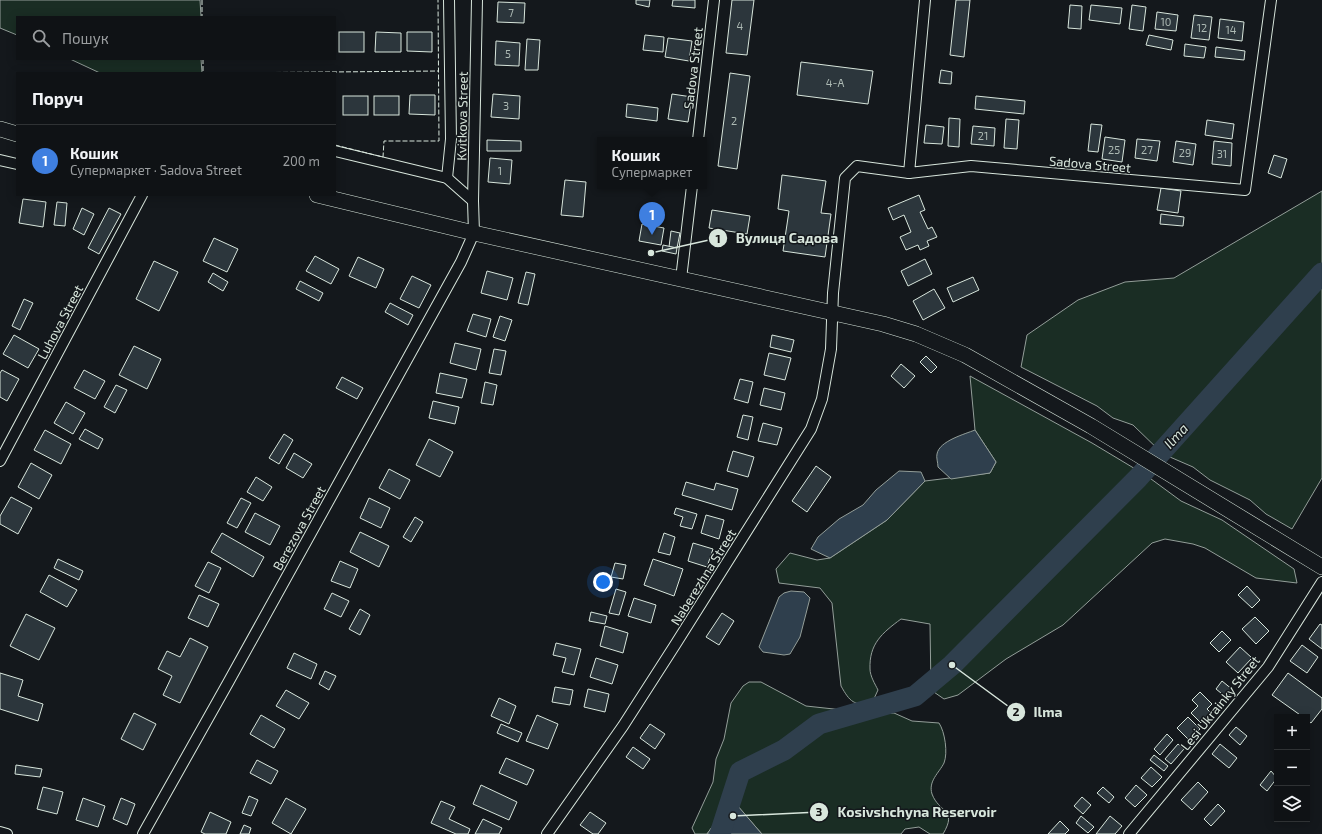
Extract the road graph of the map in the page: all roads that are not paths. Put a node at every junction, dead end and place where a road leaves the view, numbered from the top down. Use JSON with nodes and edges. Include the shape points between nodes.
{"nodes":[{"id":1,"x":449,"y":0,"type":"edge"},
{"id":2,"x":477,"y":0,"type":"edge"},
{"id":3,"x":714,"y":0,"type":"edge"},
{"id":4,"x":925,"y":0,"type":"edge"},
{"id":5,"x":1269,"y":0,"type":"edge"},
{"id":6,"x":0,"y":129,"type":"edge"},
{"id":7,"x":16,"y":134,"type":"edge"},
{"id":8,"x":698,"y":137,"type":"edge"},
{"id":9,"x":336,"y":151,"type":"edge"},
{"id":10,"x":0,"y":160,"type":"edge"},
{"id":11,"x":16,"y":164,"type":"edge"},
{"id":12,"x":910,"y":173,"type":"junction"},
{"id":13,"x":447,"y":178,"type":"junction"},
{"id":14,"x":692,"y":189,"type":"edge"},
{"id":15,"x":141,"y":196,"type":"edge"},
{"id":16,"x":321,"y":196,"type":"edge"},
{"id":17,"x":473,"y":201,"type":"junction"},
{"id":18,"x":474,"y":233,"type":"junction"},
{"id":19,"x":682,"y":279,"type":"junction"},
{"id":20,"x":832,"y":313,"type":"junction"},
{"id":21,"x":0,"y":462,"type":"edge"},
{"id":22,"x":1322,"y":567,"type":"edge"},
{"id":23,"x":1322,"y":582,"type":"edge"},
{"id":24,"x":0,"y":832,"type":"edge"},
{"id":25,"x":7,"y":834,"type":"edge"},
{"id":26,"x":143,"y":834,"type":"edge"},
{"id":27,"x":547,"y":834,"type":"edge"},
{"id":28,"x":1129,"y":834,"type":"edge"}],
"edges":[{"from":1,"to":13,"type":"street","via":[[451,138]]},
{"from":2,"to":17,"type":"street","name":"Kvitkova Street"},
{"from":3,"to":8,"type":"street","name":"Sadova Street"},
{"from":4,"to":12,"type":"street"},
{"from":5,"to":12,"type":"street","name":"Sadova Street","via":[[1245,190],[971,166]]},
{"from":6,"to":7,"type":"street"},
{"from":9,"to":13,"type":"street"},
{"from":10,"to":11,"type":"street"},
{"from":12,"to":20,"type":"street","name":"Naberezhna Street","via":[[857,166],[845,178]]},
{"from":13,"to":17,"type":"street"},
{"from":14,"to":19,"type":"street"},
{"from":15,"to":21,"type":"street","name":"Luhova Street"},
{"from":16,"to":18,"type":"street"},
{"from":17,"to":18,"type":"street","name":"Kvitkova Street"},
{"from":18,"to":19,"type":"street"},
{"from":18,"to":26,"type":"street","name":"Berezova Street","via":[[454,276]]},
{"from":19,"to":20,"type":"street"},
{"from":20,"to":22,"type":"street","via":[[916,334],[965,355],[1138,454]]},
{"from":20,"to":27,"type":"street","name":"Naberezhna Street","via":[[830,349],[822,399],[811,429],[676,645]]},
{"from":23,"to":28,"type":"street","name":"Lesi Ukrainky Street","via":[[1268,667]]},
{"from":24,"to":25,"type":"street"}]}
